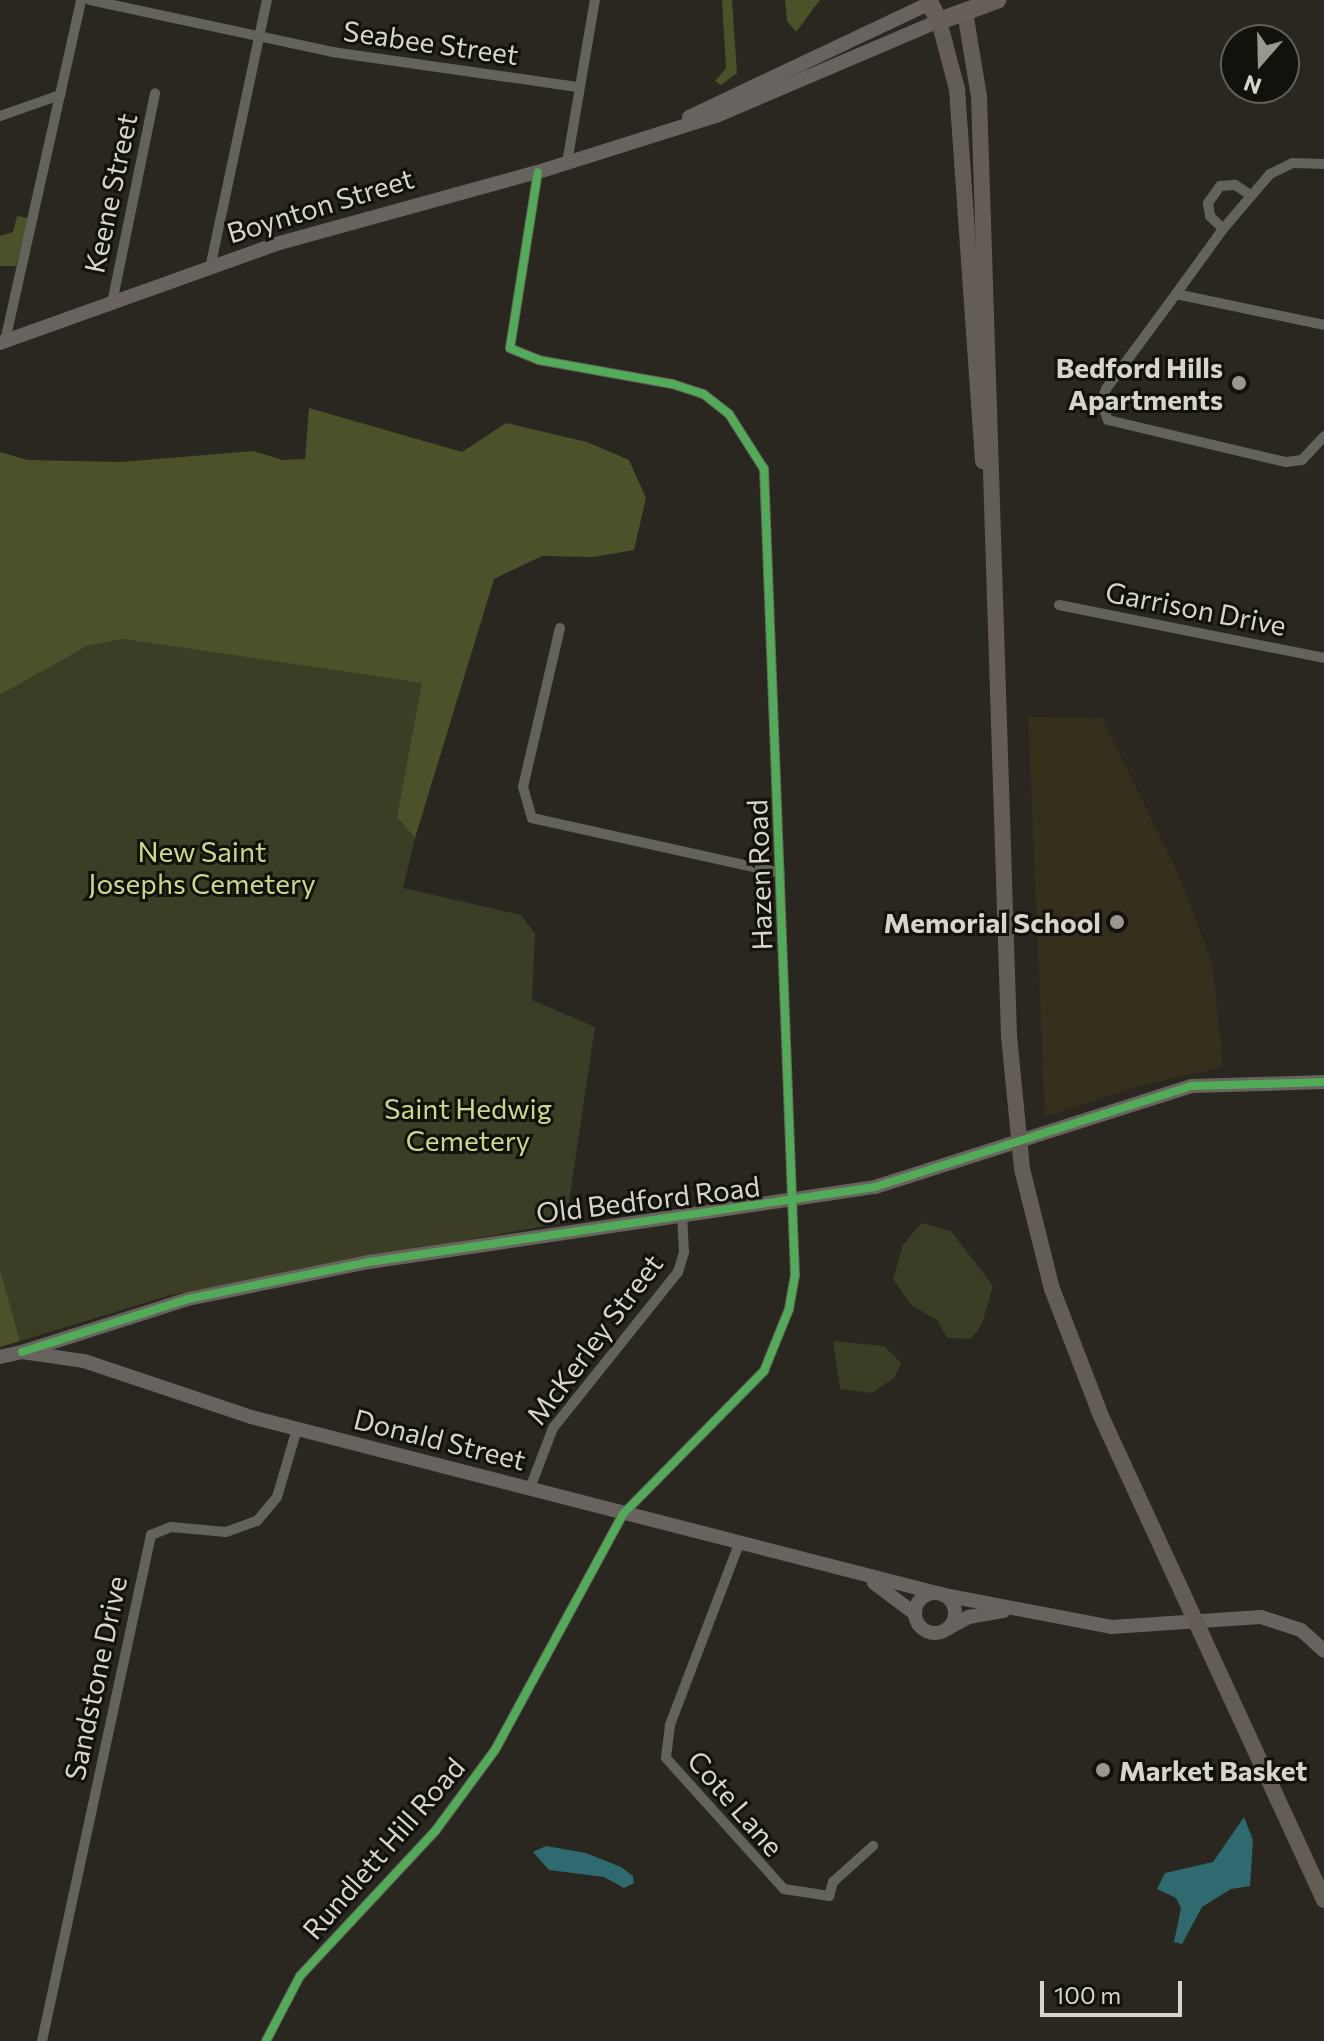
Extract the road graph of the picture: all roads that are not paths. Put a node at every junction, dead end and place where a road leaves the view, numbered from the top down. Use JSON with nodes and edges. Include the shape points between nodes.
{"nodes":[{"id":1,"x":81,"y":0,"type":"edge"},
{"id":2,"x":90,"y":0,"type":"edge"},
{"id":3,"x":267,"y":0,"type":"edge"},
{"id":4,"x":595,"y":0,"type":"edge"},
{"id":5,"x":997,"y":0,"type":"edge"},
{"id":6,"x":933,"y":1,"type":"edge"},
{"id":7,"x":962,"y":6,"type":"edge"},
{"id":8,"x":939,"y":21,"type":"junction"},
{"id":9,"x":259,"y":37,"type":"junction"},
{"id":10,"x":578,"y":87,"type":"junction"},
{"id":11,"x":155,"y":93,"type":"dead end"},
{"id":12,"x":60,"y":95,"type":"junction"},
{"id":13,"x":0,"y":116,"type":"edge"},
{"id":14,"x":660,"y":132,"type":"junction"},
{"id":15,"x":567,"y":163,"type":"junction"},
{"id":16,"x":1324,"y":164,"type":"edge"},
{"id":17,"x":538,"y":172,"type":"junction"},
{"id":18,"x":1249,"y":194,"type":"junction"},
{"id":19,"x":1223,"y":229,"type":"junction"},
{"id":20,"x":210,"y":268,"type":"junction"},
{"id":21,"x":1176,"y":294,"type":"junction"},
{"id":22,"x":112,"y":303,"type":"junction"},
{"id":23,"x":1324,"y":325,"type":"edge"},
{"id":24,"x":3,"y":342,"type":"edge"},
{"id":25,"x":1324,"y":436,"type":"edge"},
{"id":26,"x":1059,"y":605,"type":"dead end"},
{"id":27,"x":560,"y":628,"type":"dead end"},
{"id":28,"x":997,"y":638,"type":"junction"},
{"id":29,"x":1324,"y":658,"type":"edge"},
{"id":30,"x":780,"y":873,"type":"junction"},
{"id":31,"x":1324,"y":1082,"type":"edge"},
{"id":32,"x":792,"y":1202,"type":"junction"},
{"id":33,"x":682,"y":1216,"type":"junction"},
{"id":34,"x":71,"y":1334,"type":"junction"},
{"id":35,"x":22,"y":1352,"type":"junction"},
{"id":36,"x":0,"y":1357,"type":"edge"},
{"id":37,"x":84,"y":1361,"type":"junction"},
{"id":38,"x":297,"y":1429,"type":"junction"},
{"id":39,"x":530,"y":1488,"type":"junction"},
{"id":40,"x":623,"y":1514,"type":"junction"},
{"id":41,"x":739,"y":1544,"type":"junction"},
{"id":42,"x":868,"y":1578,"type":"junction"},
{"id":43,"x":940,"y":1594,"type":"junction"},
{"id":44,"x":1015,"y":1610,"type":"junction"},
{"id":45,"x":914,"y":1613,"type":"junction"},
{"id":46,"x":1192,"y":1623,"type":"junction"},
{"id":47,"x":947,"y":1629,"type":"junction"},
{"id":48,"x":1324,"y":1651,"type":"edge"},
{"id":49,"x":873,"y":1846,"type":"dead end"},
{"id":50,"x":1324,"y":1900,"type":"edge"},
{"id":51,"x":42,"y":2041,"type":"edge"},
{"id":52,"x":266,"y":2041,"type":"edge"}],
"edges":[{"from":1,"to":12,"type":"street"},
{"from":2,"to":9,"type":"street","name":"Seabee Street"},
{"from":3,"to":9,"type":"street"},
{"from":4,"to":10,"type":"street"},
{"from":5,"to":7,"type":"highway"},
{"from":6,"to":8,"type":"highway"},
{"from":6,"to":14,"type":"street","name":"Boynton Street"},
{"from":7,"to":8,"type":"highway"},
{"from":7,"to":28,"type":"main road","via":[[979,97]]},
{"from":8,"to":14,"type":"street","name":"Boynton Street","via":[[758,102]]},
{"from":8,"to":28,"type":"main road","via":[[957,89]]},
{"from":9,"to":10,"type":"street","name":"Seabee Street","via":[[375,60]]},
{"from":9,"to":20,"type":"street"},
{"from":10,"to":15,"type":"street"},
{"from":11,"to":22,"type":"street","name":"Keene Street"},
{"from":12,"to":13,"type":"street"},
{"from":12,"to":24,"type":"street"},
{"from":14,"to":15,"type":"street","name":"Boynton Street"},
{"from":15,"to":17,"type":"street","name":"Boynton Street"},
{"from":16,"to":18,"type":"street","via":[[1293,163],[1270,174]]},
{"from":17,"to":20,"type":"street","name":"Boynton Street","via":[[317,232]]},
{"from":17,"to":30,"type":"street","name":"Hazen Road","via":[[510,348],[539,360],[703,394],[750,439],[764,469]]},
{"from":18,"to":19,"type":"street"},
{"from":18,"to":19,"type":"street","via":[[1227,184],[1210,195],[1207,210]]},
{"from":19,"to":21,"type":"street"},
{"from":20,"to":22,"type":"street","name":"Boynton Street"},
{"from":21,"to":23,"type":"street"},
{"from":21,"to":25,"type":"street","via":[[1106,389],[1101,402],[1108,420],[1286,462],[1302,460]]},
{"from":22,"to":24,"type":"street","name":"Boynton Street"},
{"from":26,"to":29,"type":"street","name":"Garrison Drive"},
{"from":27,"to":30,"type":"street","via":[[523,787],[532,818]]},
{"from":28,"to":46,"type":"main road","via":[[1010,1070],[1024,1181],[1063,1322]]},
{"from":30,"to":32,"type":"street","name":"Hazen Road"},
{"from":31,"to":32,"type":"street","name":"Old Bedford Road","via":[[1192,1086],[875,1187]]},
{"from":32,"to":33,"type":"street","name":"Old Bedford Road"},
{"from":32,"to":40,"type":"street","name":"Hazen Road","via":[[795,1275],[789,1309],[764,1371]]},
{"from":33,"to":34,"type":"street","name":"Old Bedford Road","via":[[326,1270],[188,1299]]},
{"from":33,"to":39,"type":"street","name":"McKerley Street","via":[[684,1252],[678,1272],[553,1428]]},
{"from":34,"to":35,"type":"street","name":"Old Bedford Road"},
{"from":34,"to":37,"type":"street"},
{"from":35,"to":36,"type":"street","name":"Donald Street"},
{"from":35,"to":37,"type":"street","name":"Donald Street"},
{"from":37,"to":38,"type":"street","name":"Donald Street"},
{"from":38,"to":39,"type":"street","name":"Donald Street"},
{"from":38,"to":51,"type":"street","name":"Sandstone Drive","via":[[278,1497],[257,1521],[226,1532],[171,1527],[151,1535]]},
{"from":39,"to":40,"type":"street","name":"Donald Street"},
{"from":40,"to":41,"type":"street","name":"Donald Street"},
{"from":40,"to":52,"type":"street","name":"Rundlett Hill Road","via":[[495,1750],[436,1830],[300,1976]]},
{"from":41,"to":42,"type":"street","name":"Donald Street"},
{"from":41,"to":49,"type":"street","name":"Cote Lane","via":[[670,1725],[666,1758],[771,1880],[792,1892],[829,1896],[833,1882]]},
{"from":42,"to":43,"type":"street","name":"Donald Street"},
{"from":42,"to":45,"type":"street","name":"Donald Street"},
{"from":43,"to":44,"type":"street","name":"Donald Street"},
{"from":43,"to":45,"type":"street","via":[[919,1599]]},
{"from":43,"to":47,"type":"street","via":[[955,1611]]},
{"from":44,"to":46,"type":"street","name":"Donald Street","via":[[1111,1627]]},
{"from":44,"to":47,"type":"street","name":"Donald Street","via":[[969,1617]]},
{"from":45,"to":47,"type":"street","name":"Donald Street","via":[[928,1632]]},
{"from":46,"to":48,"type":"street","name":"Donald Street","via":[[1277,1619],[1301,1630]]},
{"from":46,"to":50,"type":"main road"}]}
